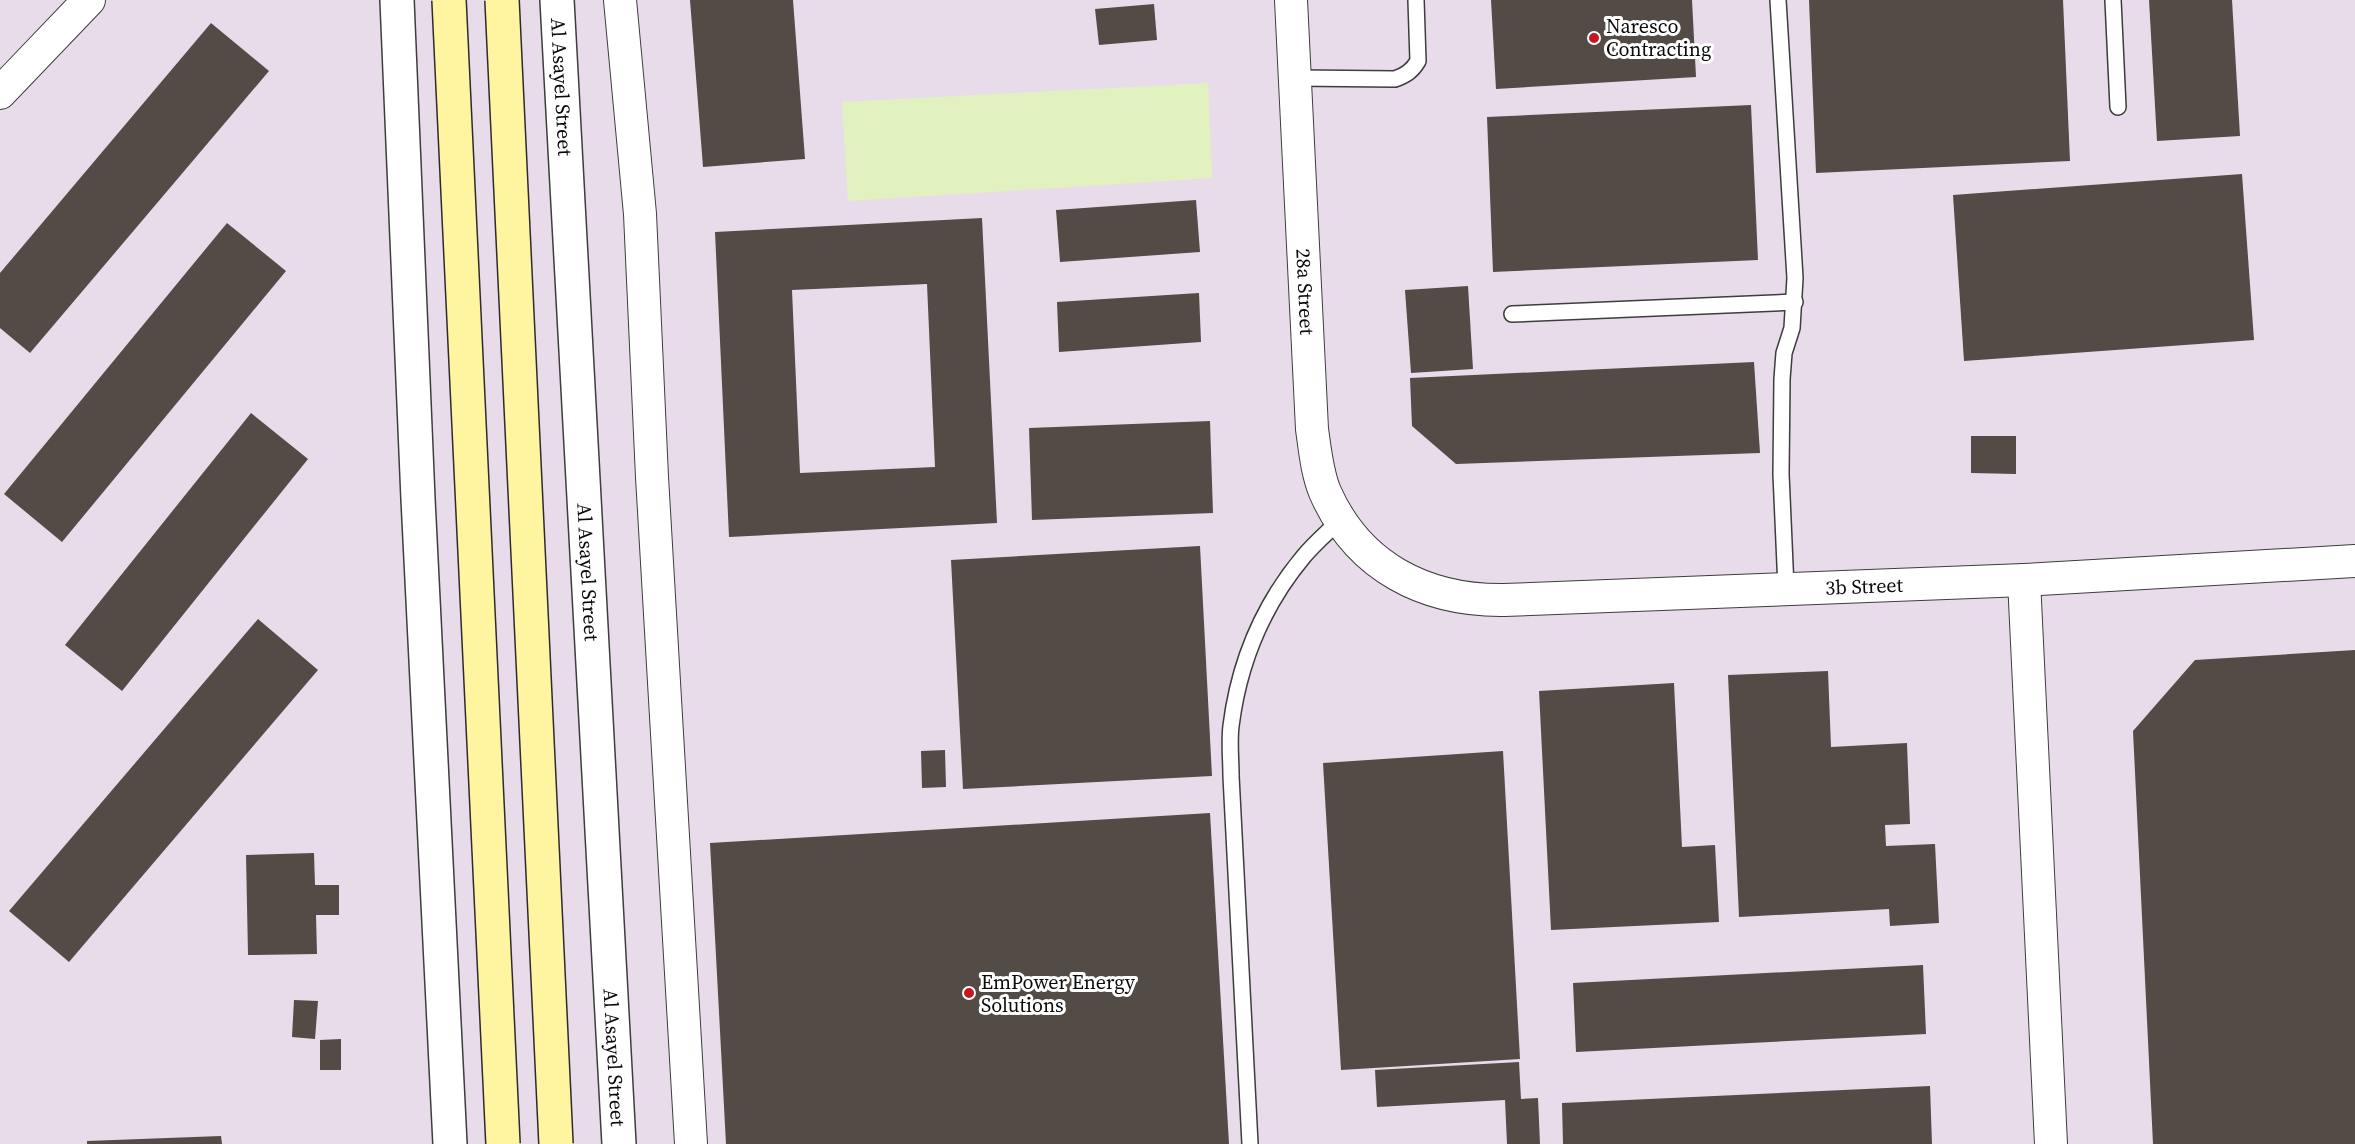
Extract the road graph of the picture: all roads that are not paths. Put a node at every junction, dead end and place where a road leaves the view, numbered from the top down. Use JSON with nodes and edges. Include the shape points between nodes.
{"nodes":[{"id":1,"x":89,"y":0,"type":"edge"},
{"id":2,"x":449,"y":0,"type":"edge"},
{"id":3,"x":502,"y":0,"type":"edge"},
{"id":4,"x":557,"y":0,"type":"edge"},
{"id":5,"x":620,"y":0,"type":"edge"},
{"id":6,"x":1291,"y":0,"type":"edge"},
{"id":7,"x":1416,"y":0,"type":"edge"},
{"id":8,"x":1778,"y":0,"type":"edge"},
{"id":9,"x":2113,"y":0,"type":"edge"},
{"id":10,"x":394,"y":2,"type":"edge"},
{"id":11,"x":1295,"y":78,"type":"junction"},
{"id":12,"x":0,"y":93,"type":"edge"},
{"id":13,"x":2118,"y":107,"type":"dead end"},
{"id":14,"x":1795,"y":302,"type":"junction"},
{"id":15,"x":1512,"y":314,"type":"dead end"},
{"id":16,"x":1340,"y":520,"type":"junction"},
{"id":17,"x":2355,"y":561,"type":"edge"},
{"id":18,"x":1380,"y":564,"type":"joint"},
{"id":19,"x":2024,"y":580,"type":"junction"},
{"id":20,"x":1786,"y":588,"type":"junction"},
{"id":21,"x":450,"y":1144,"type":"edge"},
{"id":22,"x":503,"y":1144,"type":"edge"},
{"id":23,"x":556,"y":1144,"type":"edge"},
{"id":24,"x":620,"y":1144,"type":"edge"},
{"id":25,"x":691,"y":1144,"type":"edge"},
{"id":26,"x":1250,"y":1144,"type":"edge"},
{"id":27,"x":2051,"y":1144,"type":"edge"}],
"edges":[{"from":1,"to":12,"type":"street"},
{"from":2,"to":22,"type":"main road","bridge":true},
{"from":3,"to":23,"type":"main road","bridge":true},
{"from":4,"to":24,"type":"street","name":"Al Asayel Street"},
{"from":5,"to":25,"type":"street","via":[[640,214]]},
{"from":6,"to":11,"type":"street","name":"28a Street"},
{"from":7,"to":11,"type":"lane","via":[[1418,61],[1405,76]]},
{"from":8,"to":14,"type":"lane"},
{"from":9,"to":13,"type":"lane"},
{"from":10,"to":21,"type":"street"},
{"from":11,"to":16,"type":"street","name":"28a Street","via":[[1312,429],[1325,491]]},
{"from":14,"to":15,"type":"lane"},
{"from":14,"to":20,"type":"lane","via":[[1782,379]]},
{"from":16,"to":18,"type":"street","name":"28a Street"},
{"from":16,"to":26,"type":"lane","via":[[1305,554],[1276,592],[1254,635],[1239,680],[1231,728]]},
{"from":17,"to":19,"type":"street","name":"3b Street"},
{"from":18,"to":20,"type":"street","name":"3b Street","via":[[1426,589],[1477,600]]},
{"from":19,"to":20,"type":"street","name":"3b Street"},
{"from":19,"to":27,"type":"street"}]}
